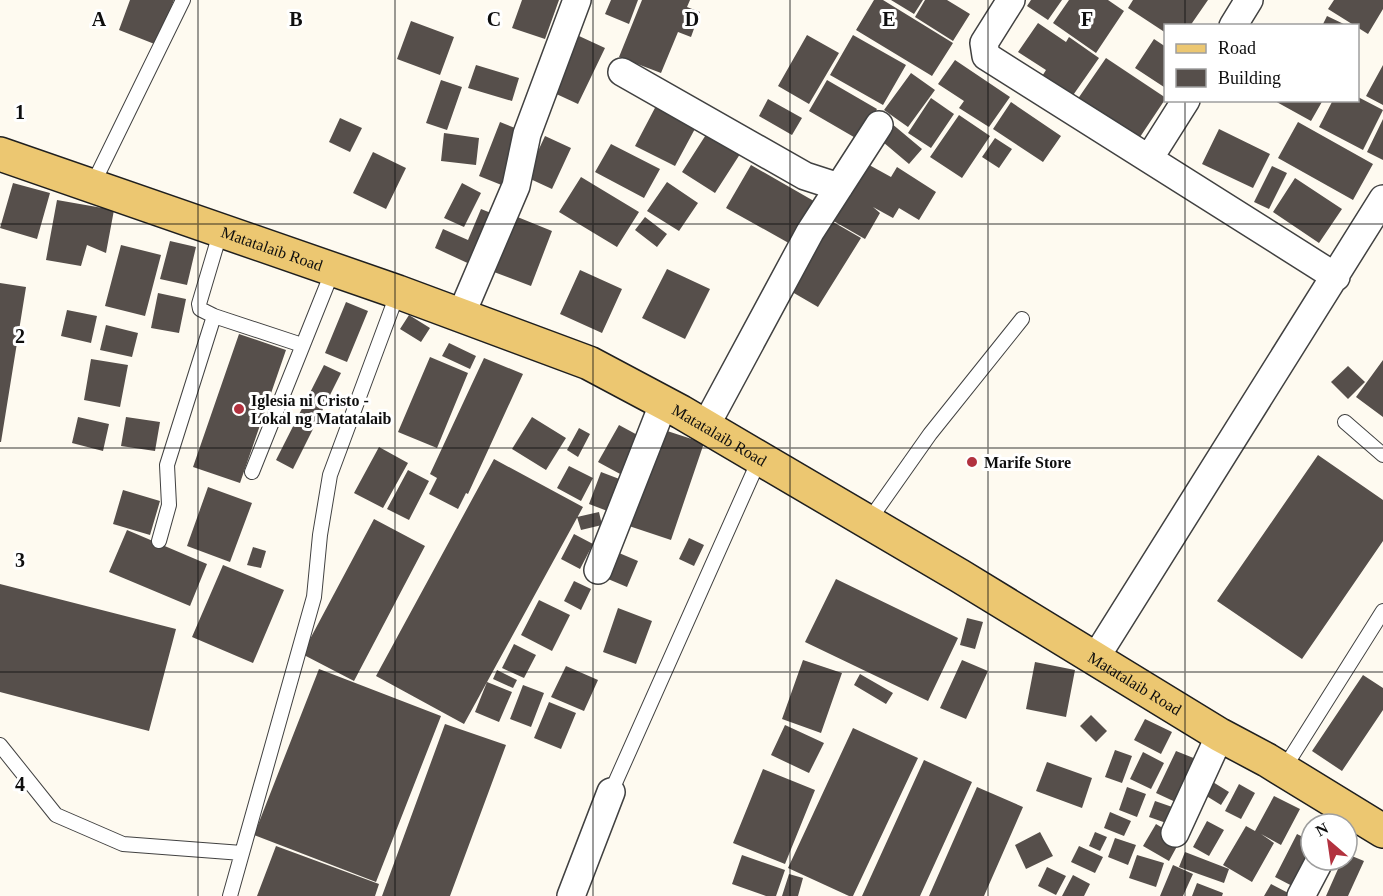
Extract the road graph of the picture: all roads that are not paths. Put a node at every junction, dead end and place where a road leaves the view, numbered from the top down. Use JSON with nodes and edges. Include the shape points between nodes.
{"nodes":[{"id":1,"x":183,"y":0,"type":"edge"},
{"id":2,"x":577,"y":0,"type":"edge"},
{"id":3,"x":1011,"y":0,"type":"edge"},
{"id":4,"x":1249,"y":0,"type":"edge"},
{"id":5,"x":1234,"y":24,"type":"edge"},
{"id":6,"x":622,"y":72,"type":"dead end"},
{"id":7,"x":1185,"y":102,"type":"edge"},
{"id":8,"x":879,"y":125,"type":"dead end"},
{"id":9,"x":0,"y":154,"type":"edge"},
{"id":10,"x":1150,"y":157,"type":"junction"},
{"id":11,"x":92,"y":186,"type":"junction"},
{"id":12,"x":839,"y":188,"type":"junction"},
{"id":13,"x":1383,"y":199,"type":"edge"},
{"id":14,"x":221,"y":230,"type":"junction"},
{"id":15,"x":333,"y":270,"type":"junction"},
{"id":16,"x":1336,"y":277,"type":"junction"},
{"id":17,"x":398,"y":292,"type":"junction"},
{"id":18,"x":461,"y":315,"type":"junction"},
{"id":19,"x":214,"y":316,"type":"junction"},
{"id":20,"x":1022,"y":319,"type":"dead end"},
{"id":21,"x":302,"y":345,"type":"junction"},
{"id":22,"x":663,"y":402,"type":"junction"},
{"id":23,"x":1345,"y":422,"type":"dead end"},
{"id":24,"x":705,"y":427,"type":"junction"},
{"id":25,"x":1383,"y":454,"type":"edge"},
{"id":26,"x":759,"y":460,"type":"junction"},
{"id":27,"x":252,"y":472,"type":"dead end"},
{"id":28,"x":868,"y":522,"type":"junction"},
{"id":29,"x":159,"y":540,"type":"dead end"},
{"id":30,"x":598,"y":570,"type":"dead end"},
{"id":31,"x":1383,"y":611,"type":"edge"},
{"id":32,"x":1096,"y":657,"type":"junction"},
{"id":33,"x":1220,"y":735,"type":"junction"},
{"id":34,"x":0,"y":745,"type":"edge"},
{"id":35,"x":1282,"y":770,"type":"junction"},
{"id":36,"x":611,"y":792,"type":"joint"},
{"id":37,"x":1337,"y":812,"type":"edge"},
{"id":38,"x":1359,"y":822,"type":"edge"},
{"id":39,"x":1383,"y":831,"type":"edge"},
{"id":40,"x":1175,"y":833,"type":"dead end"},
{"id":41,"x":242,"y":853,"type":"junction"},
{"id":42,"x":1314,"y":872,"type":"edge"},
{"id":43,"x":230,"y":896,"type":"edge"},
{"id":44,"x":571,"y":896,"type":"edge"},
{"id":45,"x":1301,"y":896,"type":"edge"}],
"edges":[{"from":1,"to":11,"type":"lane"},
{"from":2,"to":18,"type":"street","via":[[527,134],[516,186]]},
{"from":3,"to":10,"type":"street","via":[[984,43],[986,56]]},
{"from":4,"to":5,"type":"street"},
{"from":6,"to":12,"type":"street","via":[[805,176]]},
{"from":7,"to":10,"type":"street"},
{"from":8,"to":12,"type":"street"},
{"from":9,"to":11,"type":"main road","name":"Matatalaib Road"},
{"from":10,"to":16,"type":"street"},
{"from":11,"to":14,"type":"main road","name":"Matatalaib Road"},
{"from":12,"to":24,"type":"street","via":[[810,231]]},
{"from":13,"to":16,"type":"street"},
{"from":14,"to":15,"type":"main road","name":"Matatalaib Road"},
{"from":14,"to":19,"type":"lane","via":[[199,304],[204,312]]},
{"from":15,"to":17,"type":"main road","name":"Matatalaib Road"},
{"from":15,"to":21,"type":"lane"},
{"from":16,"to":32,"type":"street"},
{"from":17,"to":18,"type":"main road","name":"Matatalaib Road"},
{"from":17,"to":41,"type":"lane","via":[[330,475],[314,597]]},
{"from":18,"to":22,"type":"main road","name":"Matatalaib Road","via":[[589,363]]},
{"from":19,"to":21,"type":"lane"},
{"from":19,"to":29,"type":"lane","via":[[167,465],[169,505]]},
{"from":20,"to":28,"type":"lane","via":[[930,434]]},
{"from":21,"to":27,"type":"lane"},
{"from":22,"to":24,"type":"main road","name":"Matatalaib Road"},
{"from":22,"to":30,"type":"street"},
{"from":23,"to":25,"type":"lane"},
{"from":24,"to":26,"type":"main road","name":"Matatalaib Road"},
{"from":26,"to":28,"type":"main road","name":"Matatalaib Road"},
{"from":26,"to":36,"type":"lane"},
{"from":28,"to":32,"type":"main road","name":"Matatalaib Road"},
{"from":31,"to":35,"type":"lane"},
{"from":32,"to":33,"type":"main road","name":"Matatalaib Road"},
{"from":33,"to":35,"type":"main road","name":"Matatalaib Road"},
{"from":33,"to":40,"type":"street"},
{"from":34,"to":41,"type":"lane","via":[[56,815],[123,844]]},
{"from":35,"to":37,"type":"main road","name":"Matatalaib Road"},
{"from":36,"to":44,"type":"street"},
{"from":38,"to":39,"type":"main road","name":"Matatalaib Road"},
{"from":41,"to":43,"type":"lane"},
{"from":42,"to":45,"type":"street"}]}
